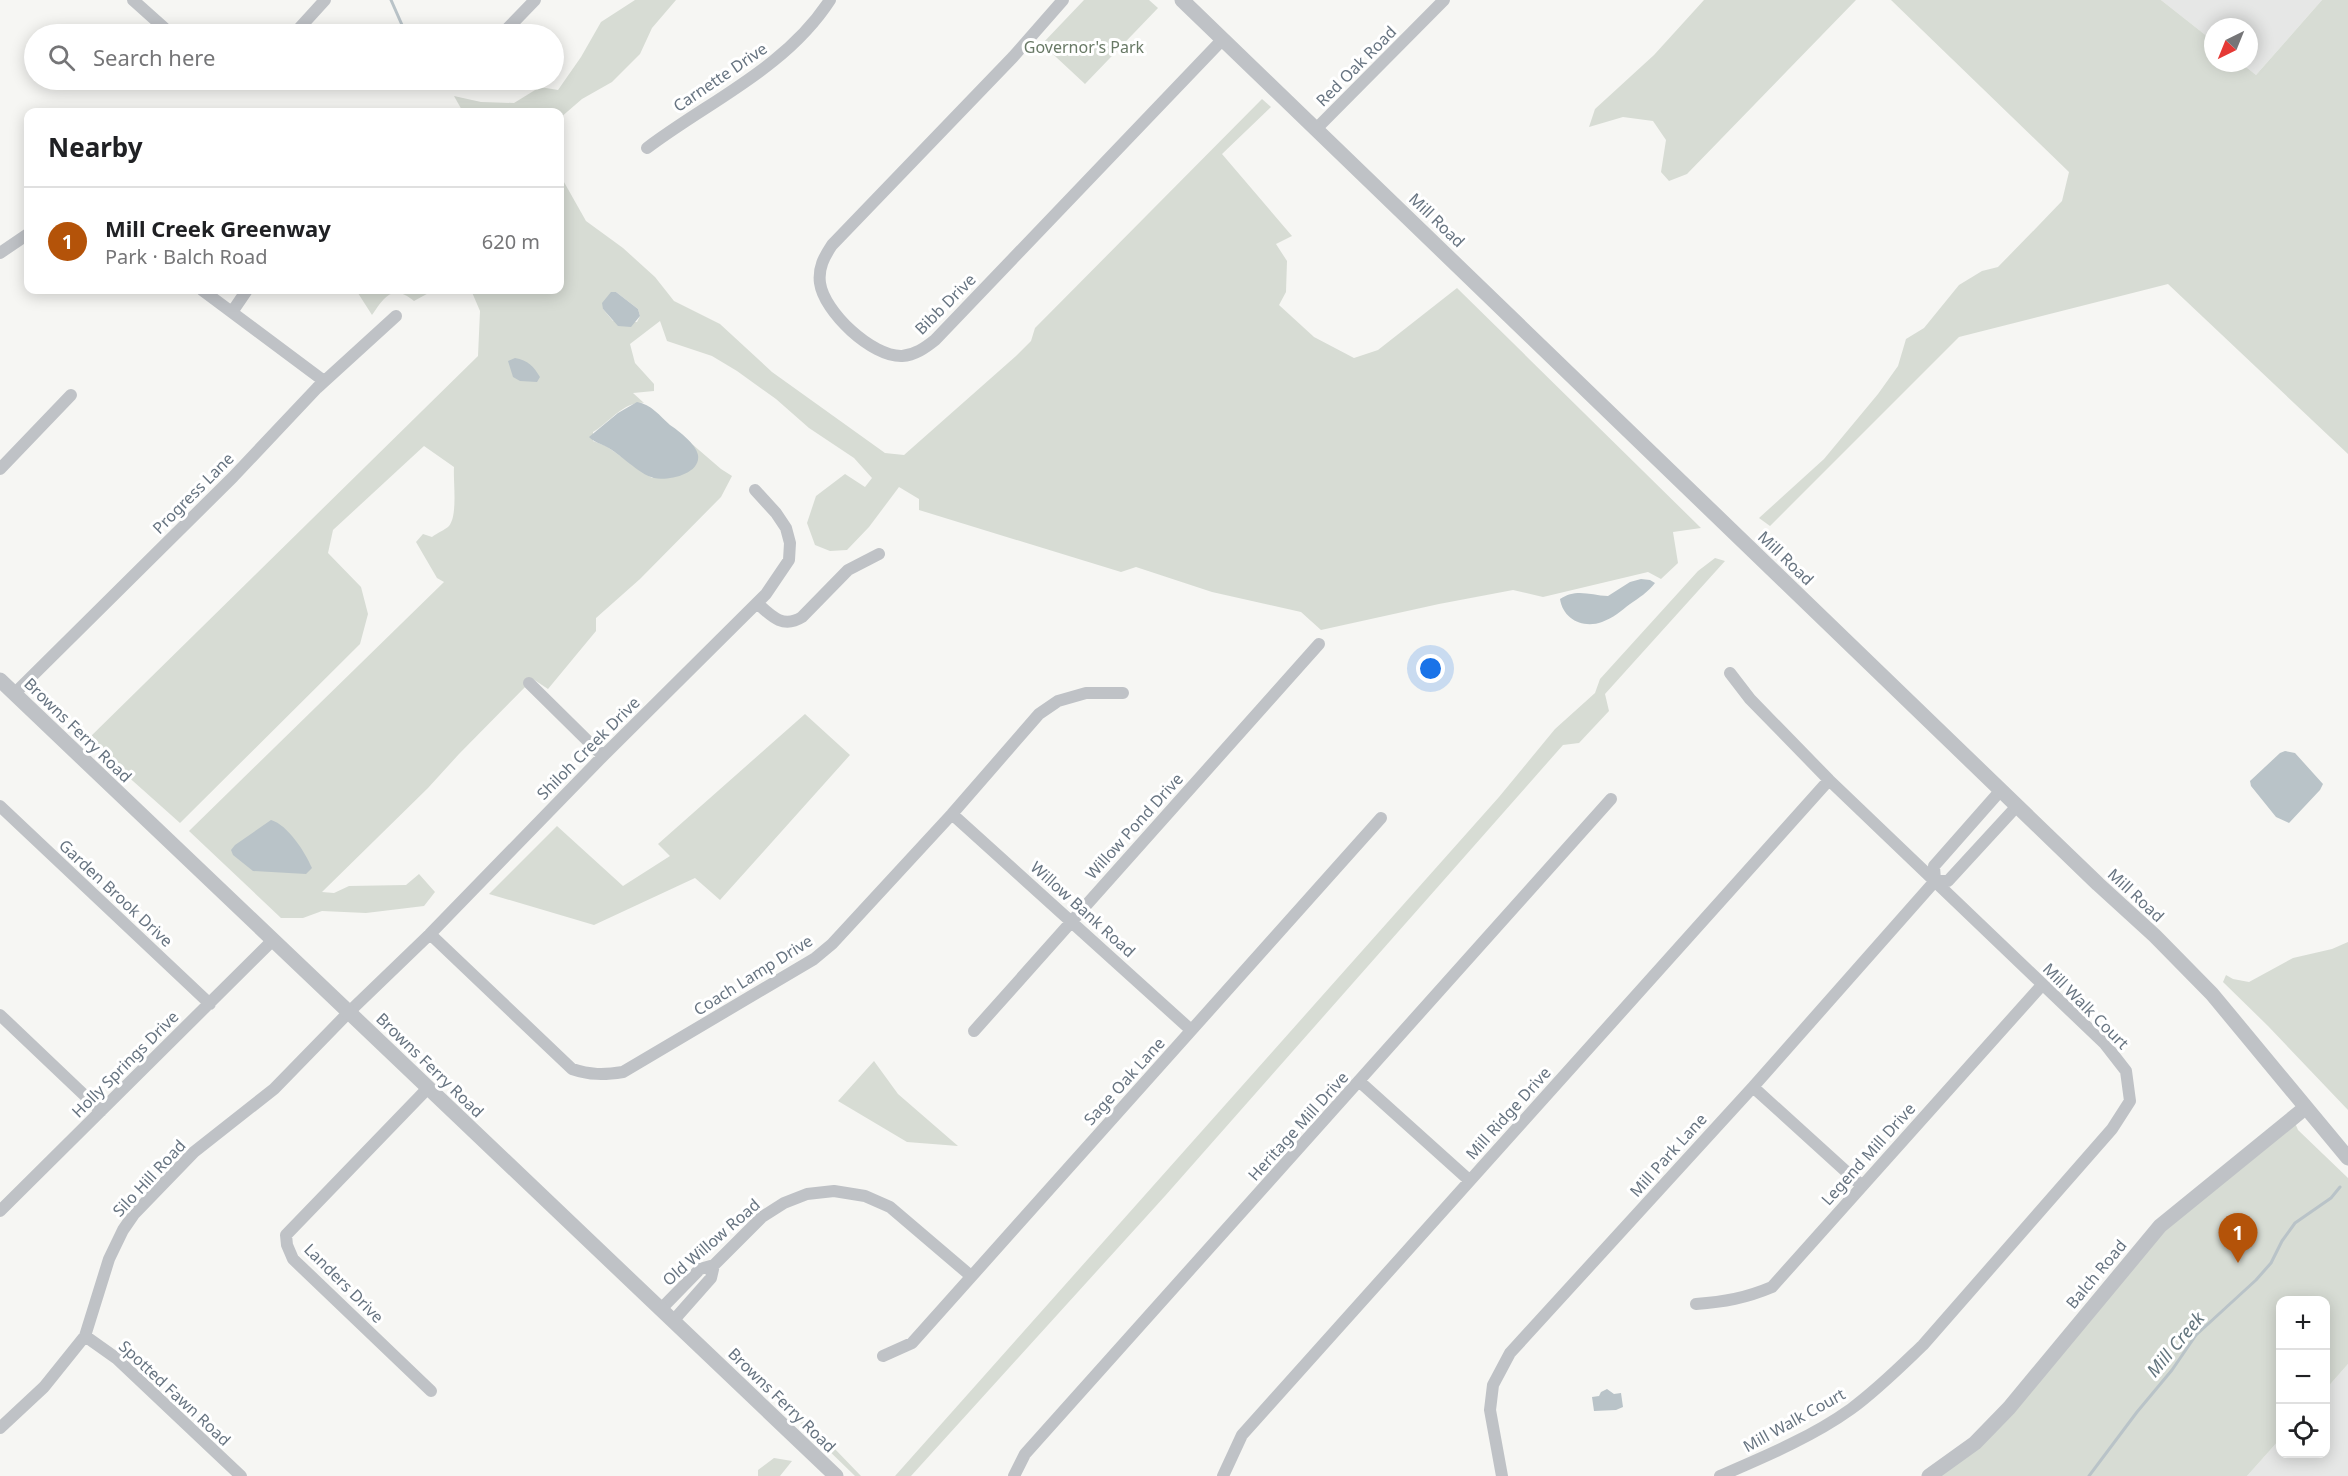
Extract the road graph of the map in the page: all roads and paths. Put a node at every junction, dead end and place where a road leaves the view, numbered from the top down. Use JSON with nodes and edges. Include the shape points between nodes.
{"nodes":[{"id":1,"x":133,"y":0,"type":"edge"},
{"id":2,"x":325,"y":0,"type":"edge"},
{"id":3,"x":535,"y":0,"type":"edge"},
{"id":4,"x":830,"y":0,"type":"edge"},
{"id":5,"x":1063,"y":0,"type":"edge"},
{"id":6,"x":1182,"y":0,"type":"edge"},
{"id":7,"x":1444,"y":0,"type":"edge"},
{"id":8,"x":160,"y":24,"type":"edge"},
{"id":9,"x":303,"y":24,"type":"edge"},
{"id":10,"x":512,"y":24,"type":"edge"},
{"id":11,"x":1223,"y":39,"type":"junction"},
{"id":12,"x":1316,"y":129,"type":"junction"},
{"id":13,"x":647,"y":148,"type":"dead end"},
{"id":14,"x":24,"y":237,"type":"edge"},
{"id":15,"x":0,"y":254,"type":"edge"},
{"id":16,"x":207,"y":294,"type":"edge"},
{"id":17,"x":245,"y":294,"type":"edge"},
{"id":18,"x":232,"y":312,"type":"junction"},
{"id":19,"x":396,"y":316,"type":"dead end"},
{"id":20,"x":324,"y":381,"type":"junction"},
{"id":21,"x":71,"y":395,"type":"dead end"},
{"id":22,"x":0,"y":469,"type":"edge"},
{"id":23,"x":755,"y":490,"type":"dead end"},
{"id":24,"x":879,"y":554,"type":"dead end"},
{"id":25,"x":757,"y":603,"type":"junction"},
{"id":26,"x":1319,"y":644,"type":"dead end"},
{"id":27,"x":1730,"y":673,"type":"dead end"},
{"id":28,"x":0,"y":680,"type":"edge"},
{"id":29,"x":529,"y":683,"type":"dead end"},
{"id":30,"x":1123,"y":693,"type":"dead end"},
{"id":31,"x":14,"y":694,"type":"junction"},
{"id":32,"x":603,"y":756,"type":"junction"},
{"id":33,"x":1829,"y":780,"type":"junction"},
{"id":34,"x":2001,"y":790,"type":"junction"},
{"id":35,"x":1611,"y":799,"type":"dead end"},
{"id":36,"x":0,"y":806,"type":"edge"},
{"id":37,"x":2017,"y":806,"type":"junction"},
{"id":38,"x":952,"y":814,"type":"junction"},
{"id":39,"x":1381,"y":818,"type":"dead end"},
{"id":40,"x":1935,"y":881,"type":"junction"},
{"id":41,"x":1072,"y":920,"type":"junction"},
{"id":42,"x":430,"y":934,"type":"junction"},
{"id":43,"x":273,"y":940,"type":"junction"},
{"id":44,"x":2043,"y":986,"type":"junction"},
{"id":45,"x":210,"y":1004,"type":"junction"},
{"id":46,"x":349,"y":1012,"type":"junction"},
{"id":47,"x":0,"y":1015,"type":"edge"},
{"id":48,"x":1191,"y":1030,"type":"junction"},
{"id":49,"x":974,"y":1031,"type":"dead end"},
{"id":50,"x":1360,"y":1082,"type":"junction"},
{"id":51,"x":1753,"y":1087,"type":"junction"},
{"id":52,"x":428,"y":1088,"type":"junction"},
{"id":53,"x":2305,"y":1108,"type":"junction"},
{"id":54,"x":101,"y":1111,"type":"junction"},
{"id":55,"x":2348,"y":1158,"type":"edge"},
{"id":56,"x":1469,"y":1180,"type":"junction"},
{"id":57,"x":1862,"y":1185,"type":"junction"},
{"id":58,"x":0,"y":1211,"type":"edge"},
{"id":59,"x":714,"y":1265,"type":"junction"},
{"id":60,"x":971,"y":1276,"type":"junction"},
{"id":61,"x":1696,"y":1304,"type":"dead end"},
{"id":62,"x":661,"y":1309,"type":"junction"},
{"id":63,"x":673,"y":1321,"type":"junction"},
{"id":64,"x":85,"y":1336,"type":"junction"},
{"id":65,"x":883,"y":1356,"type":"dead end"},
{"id":66,"x":431,"y":1391,"type":"dead end"},
{"id":67,"x":0,"y":1428,"type":"edge"},
{"id":68,"x":241,"y":1476,"type":"edge"},
{"id":69,"x":836,"y":1476,"type":"edge"},
{"id":70,"x":1014,"y":1476,"type":"edge"},
{"id":71,"x":1223,"y":1476,"type":"edge"},
{"id":72,"x":1503,"y":1476,"type":"edge"},
{"id":73,"x":1720,"y":1476,"type":"edge"},
{"id":74,"x":1929,"y":1476,"type":"edge"}],
"edges":[{"from":1,"to":8,"type":"street"},
{"from":2,"to":9,"type":"street"},
{"from":3,"to":10,"type":"street"},
{"from":4,"to":13,"type":"street","name":"Carnette Drive","via":[[818,19],[781,55]]},
{"from":5,"to":11,"type":"street","name":"Bibb Drive","via":[[832,244],[822,261],[819,281],[830,308],[868,344],[903,356],[921,351],[935,340]]},
{"from":6,"to":11,"type":"street","name":"Mill Road"},
{"from":7,"to":12,"type":"street","name":"Red Oak Road"},
{"from":11,"to":12,"type":"street","name":"Mill Road"},
{"from":12,"to":34,"type":"street","name":"Mill Road"},
{"from":14,"to":15,"type":"street"},
{"from":16,"to":18,"type":"street"},
{"from":17,"to":18,"type":"street"},
{"from":18,"to":20,"type":"street"},
{"from":19,"to":20,"type":"street","name":"Progress Lane"},
{"from":20,"to":31,"type":"street","name":"Progress Lane"},
{"from":21,"to":22,"type":"street"},
{"from":23,"to":25,"type":"street","name":"Shiloh Creek Drive","via":[[786,528],[790,543],[789,560]]},
{"from":24,"to":25,"type":"street","via":[[848,570],[794,622],[772,618]]},
{"from":25,"to":32,"type":"street","name":"Shiloh Creek Drive"},
{"from":26,"to":41,"type":"street","name":"Willow Pond Drive"},
{"from":27,"to":33,"type":"street","name":"Mill Walk Court"},
{"from":28,"to":31,"type":"street","name":"Browns Ferry Road"},
{"from":29,"to":32,"type":"street"},
{"from":30,"to":38,"type":"street","name":"Coach Lamp Drive","via":[[1086,693],[1058,701],[1039,714]]},
{"from":31,"to":43,"type":"street","name":"Browns Ferry Road"},
{"from":32,"to":42,"type":"street","name":"Shiloh Creek Drive"},
{"from":33,"to":40,"type":"street","name":"Mill Walk Court"},
{"from":33,"to":56,"type":"street","name":"Mill Ridge Drive"},
{"from":34,"to":37,"type":"street","name":"Mill Road"},
{"from":34,"to":40,"type":"street","name":"Mill Park Lane","via":[[1934,866]]},
{"from":35,"to":50,"type":"street","name":"Heritage Mill Drive"},
{"from":36,"to":45,"type":"street","name":"Garden Brook Drive"},
{"from":37,"to":40,"type":"street","name":"Mill Park Lane","via":[[1948,881]]},
{"from":37,"to":53,"type":"street","name":"Mill Road","via":[[2212,994]]},
{"from":38,"to":41,"type":"street","name":"Willow Bank Road"},
{"from":38,"to":42,"type":"street","name":"Coach Lamp Drive","via":[[814,959],[623,1072],[588,1075],[572,1069]]},
{"from":39,"to":48,"type":"street","name":"Sage Oak Lane"},
{"from":40,"to":44,"type":"street","name":"Mill Walk Court"},
{"from":40,"to":51,"type":"street","name":"Mill Park Lane"},
{"from":41,"to":48,"type":"street","name":"Willow Bank Road"},
{"from":41,"to":49,"type":"street","name":"Willow Pond Drive"},
{"from":42,"to":46,"type":"street","name":"Shiloh Creek Drive"},
{"from":43,"to":45,"type":"street","name":"Holly Springs Drive"},
{"from":43,"to":46,"type":"street","name":"Browns Ferry Road"},
{"from":44,"to":57,"type":"street","name":"Legend Mill Drive"},
{"from":44,"to":73,"type":"street","name":"Mill Walk Court","via":[[2105,1044],[2126,1071],[2130,1101],[2112,1129],[1923,1345],[1889,1378],[1850,1410],[1765,1457]]},
{"from":45,"to":54,"type":"street","name":"Holly Springs Drive"},
{"from":46,"to":52,"type":"street","name":"Browns Ferry Road"},
{"from":46,"to":64,"type":"street","name":"Silo Hill Road","via":[[274,1089],[194,1152],[134,1214],[109,1259]]},
{"from":47,"to":54,"type":"street"},
{"from":48,"to":60,"type":"street","name":"Sage Oak Lane"},
{"from":50,"to":56,"type":"street"},
{"from":50,"to":70,"type":"street","name":"Heritage Mill Drive","via":[[1025,1454]]},
{"from":51,"to":57,"type":"street"},
{"from":51,"to":72,"type":"street","name":"Mill Park Lane","via":[[1510,1353],[1492,1385],[1490,1410]]},
{"from":52,"to":62,"type":"street","name":"Browns Ferry Road"},
{"from":52,"to":66,"type":"street","name":"Landers Drive","via":[[286,1235],[293,1260]]},
{"from":53,"to":55,"type":"street","name":"Mill Road"},
{"from":53,"to":74,"type":"street","name":"Balch Road","via":[[2160,1226],[2009,1408],[1975,1443]]},
{"from":54,"to":58,"type":"street","name":"Holly Springs Drive"},
{"from":56,"to":71,"type":"street","name":"Mill Ridge Drive","via":[[1242,1435]]},
{"from":57,"to":61,"type":"street","name":"Legend Mill Drive","via":[[1772,1287],[1732,1301]]},
{"from":59,"to":60,"type":"street","name":"Old Willow Road","via":[[762,1217],[784,1203],[807,1194],[834,1191],[865,1196],[890,1207]]},
{"from":59,"to":62,"type":"street","name":"Old Willow Road","via":[[700,1269]]},
{"from":59,"to":63,"type":"street","via":[[711,1278]]},
{"from":60,"to":65,"type":"street","name":"Sage Oak Lane","via":[[912,1342]]},
{"from":62,"to":63,"type":"street","name":"Browns Ferry Road"},
{"from":63,"to":69,"type":"street","name":"Browns Ferry Road"},
{"from":64,"to":67,"type":"street","name":"Silo Hill Road","via":[[44,1387]]},
{"from":64,"to":68,"type":"street","name":"Spotted Fawn Road","via":[[116,1358]]}]}
